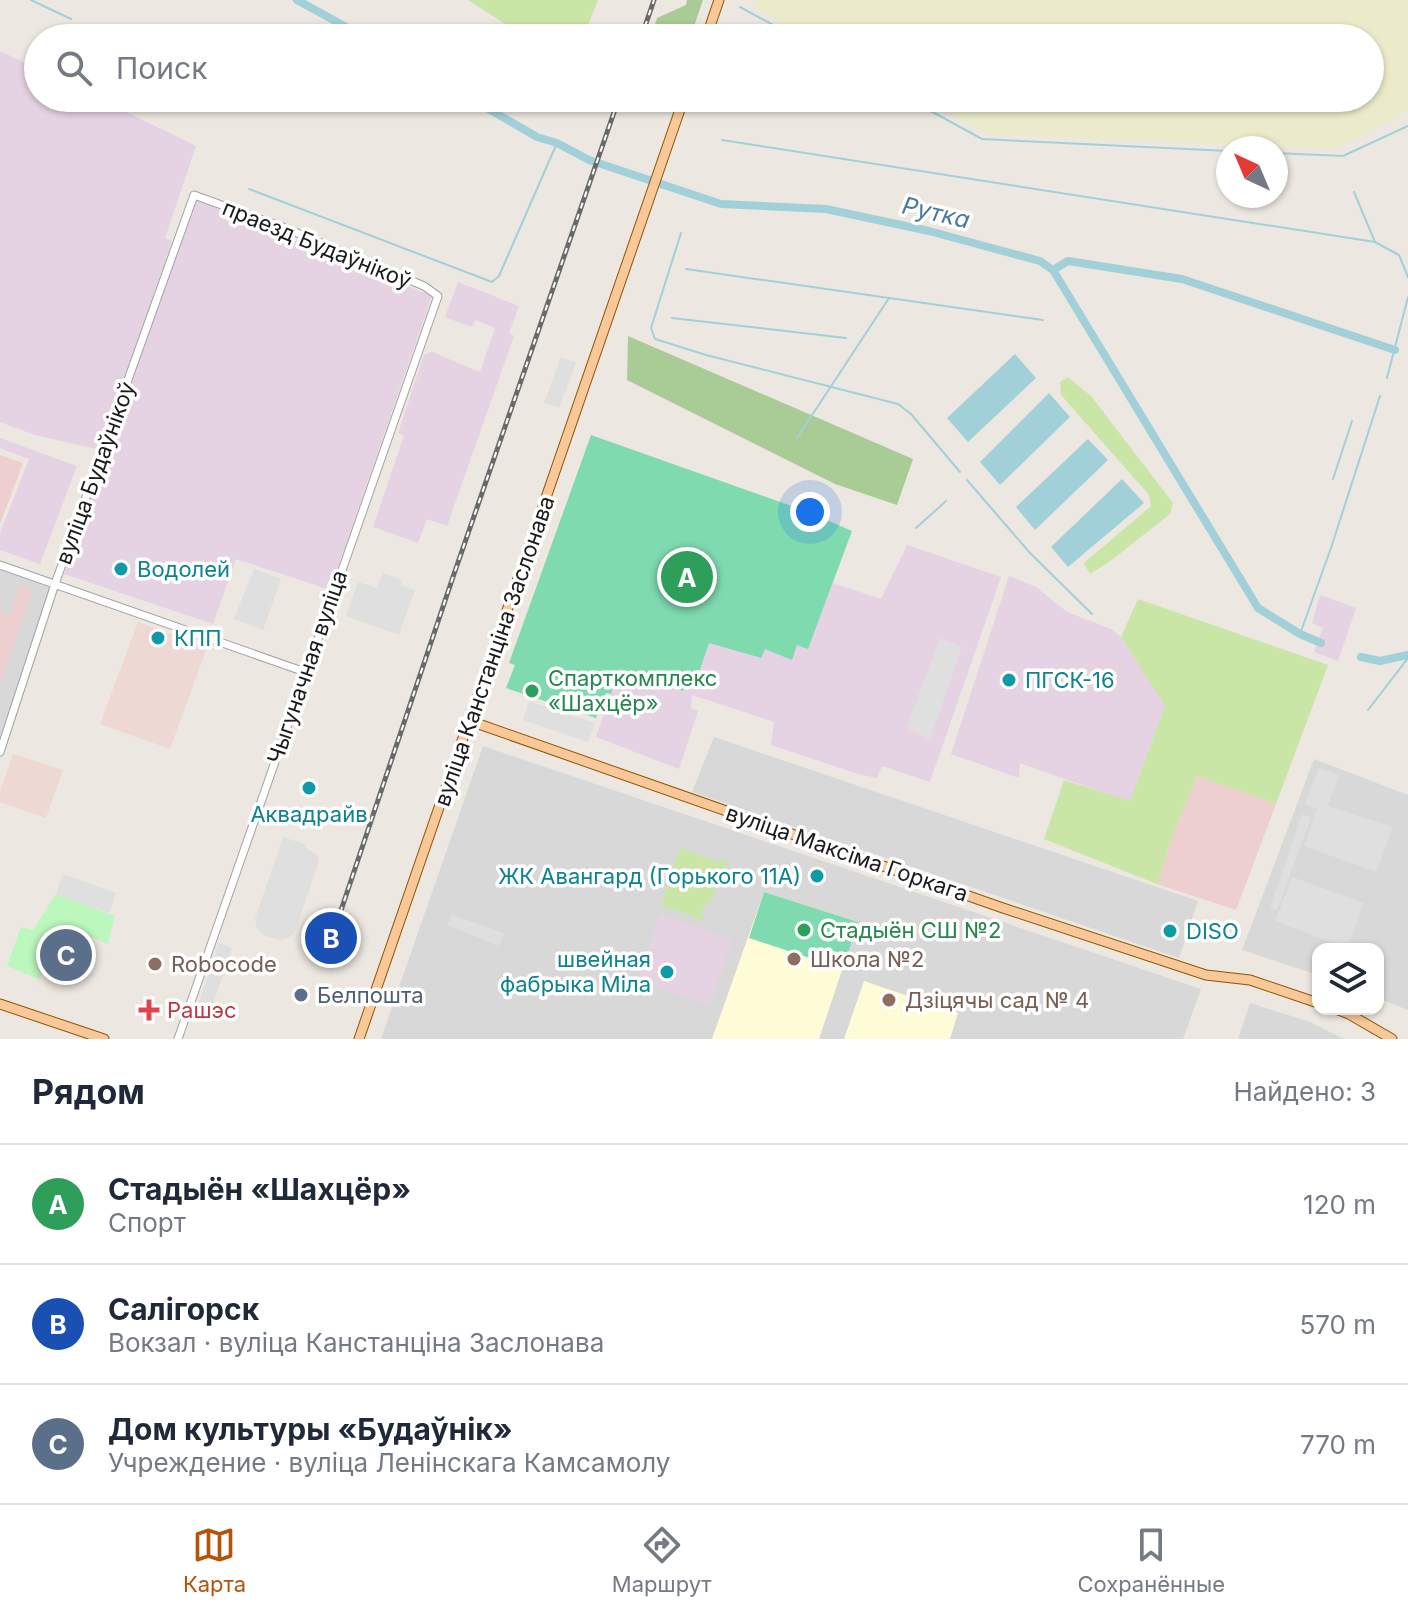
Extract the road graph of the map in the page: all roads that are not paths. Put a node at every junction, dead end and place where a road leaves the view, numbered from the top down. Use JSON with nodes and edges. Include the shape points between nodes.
{"nodes":[{"id":1,"x":719,"y":0,"type":"edge"},
{"id":2,"x":711,"y":24,"type":"edge"},
{"id":3,"x":679,"y":112,"type":"edge"},
{"id":4,"x":194,"y":195,"type":"joint"},
{"id":5,"x":438,"y":296,"type":"joint"},
{"id":6,"x":0,"y":565,"type":"edge"},
{"id":7,"x":55,"y":584,"type":"junction"},
{"id":8,"x":305,"y":672,"type":"junction"},
{"id":9,"x":470,"y":721,"type":"junction"},
{"id":10,"x":0,"y":752,"type":"edge"},
{"id":11,"x":1312,"y":1001,"type":"edge"},
{"id":12,"x":0,"y":1004,"type":"edge"},
{"id":13,"x":1351,"y":1015,"type":"edge"},
{"id":14,"x":104,"y":1039,"type":"edge"},
{"id":15,"x":178,"y":1039,"type":"edge"},
{"id":16,"x":359,"y":1039,"type":"edge"},
{"id":17,"x":1392,"y":1039,"type":"edge"}],
"edges":[{"from":1,"to":2,"type":"main road"},
{"from":3,"to":9,"type":"main road","name":"вуліца Канстанціна Заслонава"},
{"from":4,"to":5,"type":"street","name":"праезд Будаўнікоў","via":[[285,228]]},
{"from":4,"to":7,"type":"street","name":"вуліца Будаўнікоў"},
{"from":5,"to":8,"type":"street","name":"Чыгуначная вуліца"},
{"from":6,"to":7,"type":"street"},
{"from":7,"to":8,"type":"street"},
{"from":7,"to":10,"type":"street","name":"вуліца Будаўнікоў"},
{"from":8,"to":15,"type":"street","name":"Чыгуначная вуліца"},
{"from":9,"to":11,"type":"main road","name":"вуліца Максіма Горкага","via":[[1000,907],[1206,975],[1250,980]]},
{"from":9,"to":16,"type":"main road","name":"вуліца Канстанціна Заслонава"},
{"from":12,"to":14,"type":"main road"},
{"from":13,"to":17,"type":"main road"}]}
